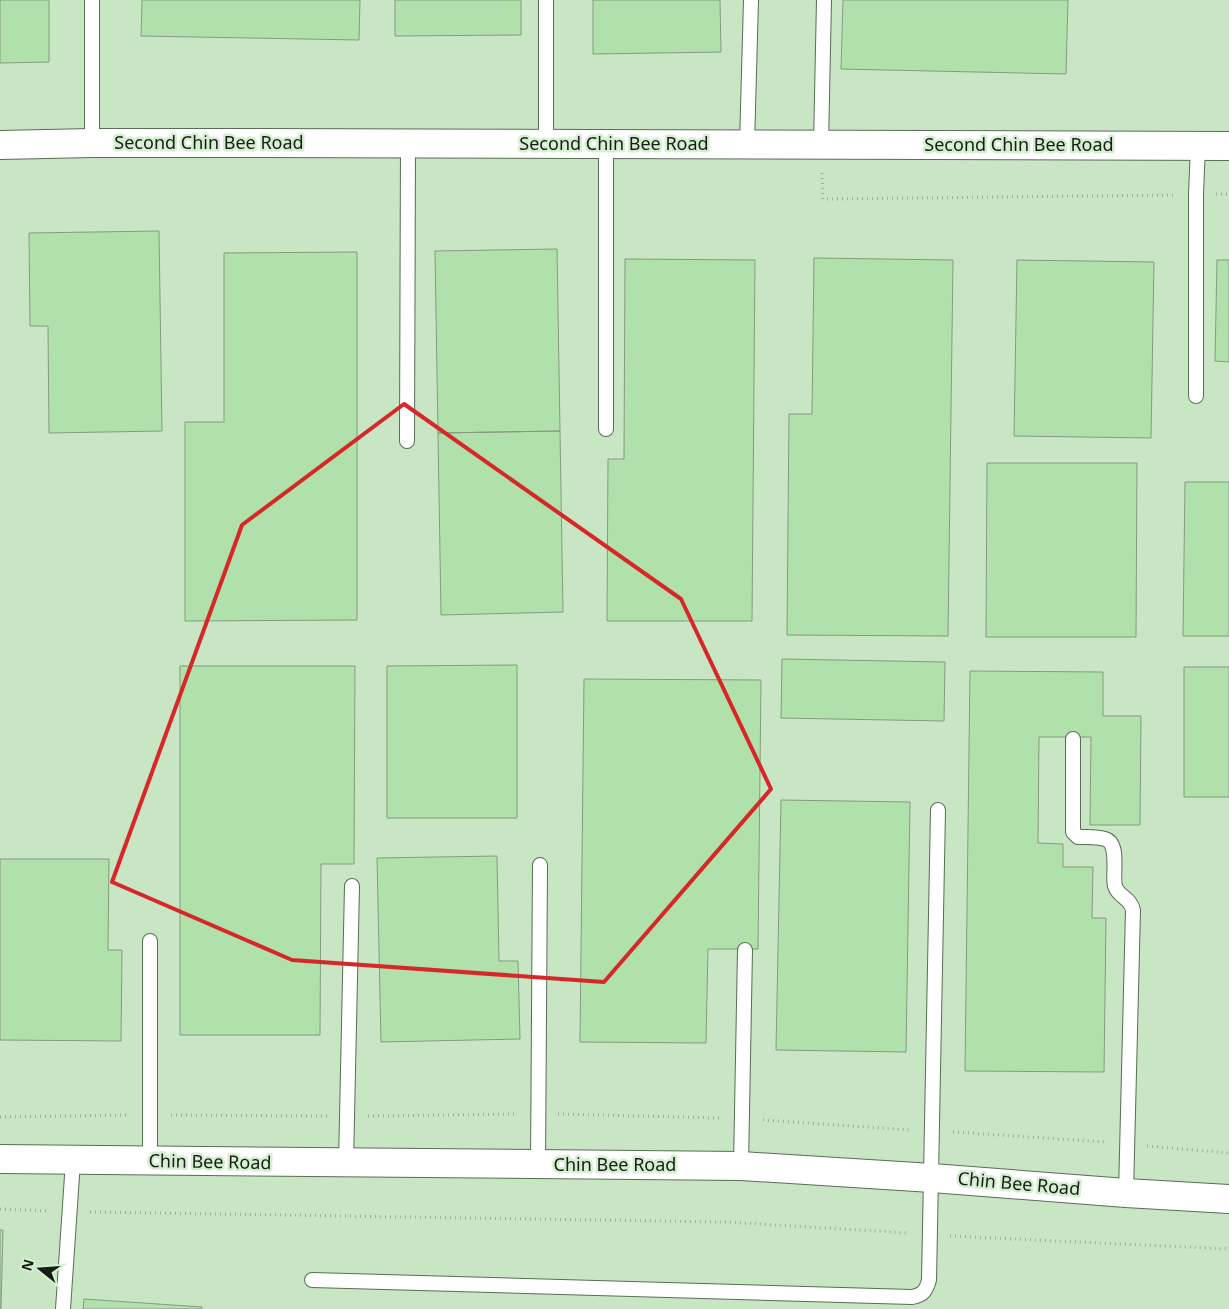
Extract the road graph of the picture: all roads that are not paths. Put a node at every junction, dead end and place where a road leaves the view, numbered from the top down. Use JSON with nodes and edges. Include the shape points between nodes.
{"nodes":[{"id":1,"x":92,"y":0,"type":"edge"},
{"id":2,"x":546,"y":0,"type":"edge"},
{"id":3,"x":751,"y":0,"type":"edge"},
{"id":4,"x":824,"y":0,"type":"edge"},
{"id":5,"x":92,"y":143,"type":"junction"},
{"id":6,"x":408,"y":144,"type":"junction"},
{"id":7,"x":546,"y":144,"type":"junction"},
{"id":8,"x":606,"y":144,"type":"junction"},
{"id":9,"x":0,"y":145,"type":"edge"},
{"id":10,"x":747,"y":145,"type":"junction"},
{"id":11,"x":821,"y":145,"type":"junction"},
{"id":12,"x":1198,"y":146,"type":"junction"},
{"id":13,"x":1229,"y":146,"type":"edge"},
{"id":14,"x":1196,"y":396,"type":"dead end"},
{"id":15,"x":606,"y":429,"type":"dead end"},
{"id":16,"x":407,"y":441,"type":"dead end"},
{"id":17,"x":1073,"y":739,"type":"dead end"},
{"id":18,"x":938,"y":810,"type":"dead end"},
{"id":19,"x":540,"y":865,"type":"dead end"},
{"id":20,"x":352,"y":886,"type":"dead end"},
{"id":21,"x":150,"y":941,"type":"dead end"},
{"id":22,"x":745,"y":950,"type":"dead end"},
{"id":23,"x":0,"y":1160,"type":"edge"},
{"id":24,"x":73,"y":1160,"type":"junction"},
{"id":25,"x":150,"y":1161,"type":"junction"},
{"id":26,"x":346,"y":1163,"type":"junction"},
{"id":27,"x":538,"y":1165,"type":"junction"},
{"id":28,"x":741,"y":1166,"type":"junction"},
{"id":29,"x":932,"y":1178,"type":"junction"},
{"id":30,"x":1126,"y":1193,"type":"junction"},
{"id":31,"x":1229,"y":1199,"type":"edge"},
{"id":32,"x":312,"y":1280,"type":"dead end"},
{"id":33,"x":63,"y":1309,"type":"edge"}],
"edges":[{"from":1,"to":5,"type":"lane"},
{"from":2,"to":7,"type":"lane"},
{"from":3,"to":10,"type":"lane"},
{"from":4,"to":11,"type":"lane"},
{"from":5,"to":6,"type":"street","name":"Second Chin Bee Road"},
{"from":5,"to":9,"type":"street","name":"Second Chin Bee Road"},
{"from":6,"to":7,"type":"street","name":"Second Chin Bee Road"},
{"from":6,"to":16,"type":"lane"},
{"from":7,"to":8,"type":"street","name":"Second Chin Bee Road"},
{"from":8,"to":10,"type":"street","name":"Second Chin Bee Road"},
{"from":8,"to":15,"type":"lane"},
{"from":10,"to":11,"type":"street","name":"Second Chin Bee Road"},
{"from":11,"to":12,"type":"street","name":"Second Chin Bee Road"},
{"from":12,"to":13,"type":"street","name":"Second Chin Bee Road"},
{"from":12,"to":14,"type":"lane"},
{"from":17,"to":30,"type":"lane","via":[[1073,832],[1078,837],[1106,839],[1111,843],[1115,886],[1131,903],[1133,910]]},
{"from":18,"to":29,"type":"lane"},
{"from":19,"to":27,"type":"lane"},
{"from":20,"to":26,"type":"lane"},
{"from":21,"to":25,"type":"lane"},
{"from":22,"to":28,"type":"lane"},
{"from":23,"to":24,"type":"street","name":"Chin Bee Road"},
{"from":24,"to":25,"type":"street","name":"Chin Bee Road"},
{"from":24,"to":33,"type":"lane"},
{"from":25,"to":26,"type":"street","name":"Chin Bee Road"},
{"from":26,"to":27,"type":"street","name":"Chin Bee Road"},
{"from":27,"to":28,"type":"street","name":"Chin Bee Road"},
{"from":28,"to":29,"type":"street","name":"Chin Bee Road"},
{"from":29,"to":30,"type":"street","name":"Chin Bee Road"},
{"from":29,"to":32,"type":"lane","via":[[929,1280],[924,1292],[912,1297]]},
{"from":30,"to":31,"type":"street","name":"Chin Bee Road"}]}
